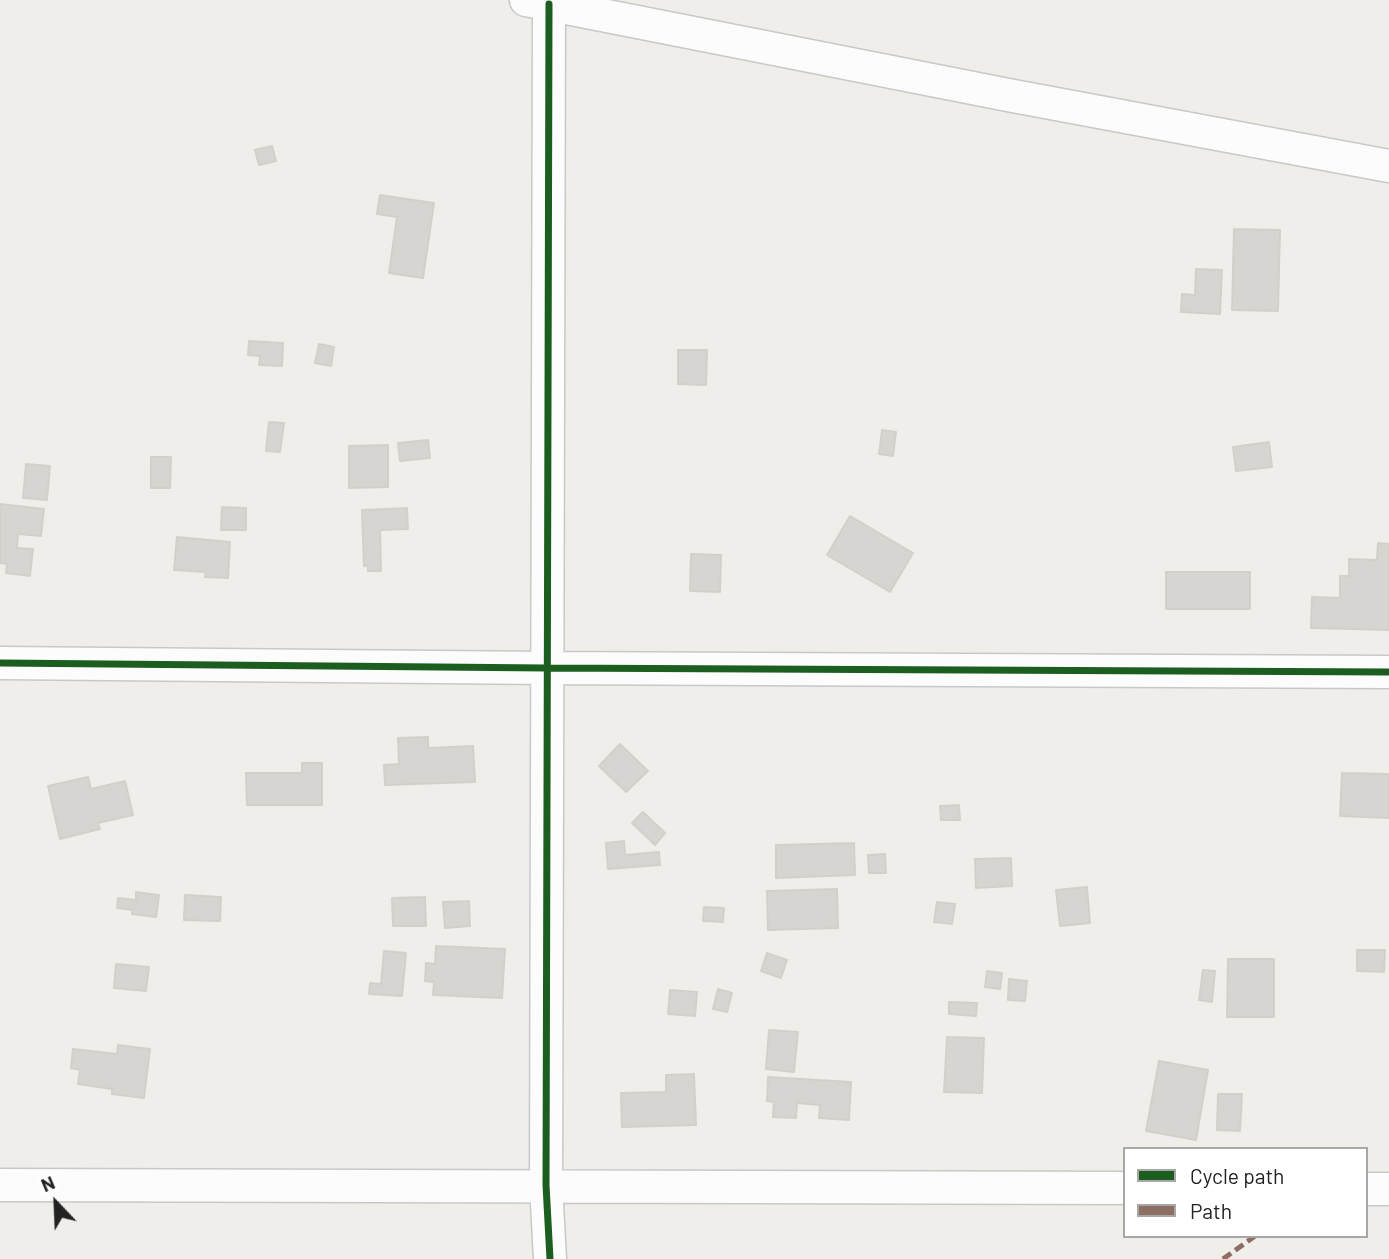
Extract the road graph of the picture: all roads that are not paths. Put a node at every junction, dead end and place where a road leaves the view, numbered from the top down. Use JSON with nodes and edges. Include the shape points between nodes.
{"nodes":[{"id":1,"x":533,"y":1,"type":"edge"},
{"id":2,"x":1389,"y":166,"type":"edge"},
{"id":3,"x":0,"y":663,"type":"edge"},
{"id":4,"x":547,"y":668,"type":"junction"},
{"id":5,"x":1389,"y":672,"type":"edge"},
{"id":6,"x":0,"y":1185,"type":"edge"},
{"id":7,"x":546,"y":1185,"type":"junction"},
{"id":8,"x":1123,"y":1188,"type":"edge"},
{"id":9,"x":1368,"y":1189,"type":"edge"},
{"id":10,"x":1389,"y":1189,"type":"edge"},
{"id":11,"x":550,"y":1259,"type":"edge"}],
"edges":[{"from":1,"to":2,"type":"street"},
{"from":1,"to":4,"type":"street"},
{"from":3,"to":4,"type":"street"},
{"from":4,"to":5,"type":"street"},
{"from":4,"to":7,"type":"street"},
{"from":6,"to":7,"type":"street"},
{"from":7,"to":8,"type":"street"},
{"from":7,"to":11,"type":"street"},
{"from":9,"to":10,"type":"street"}]}
